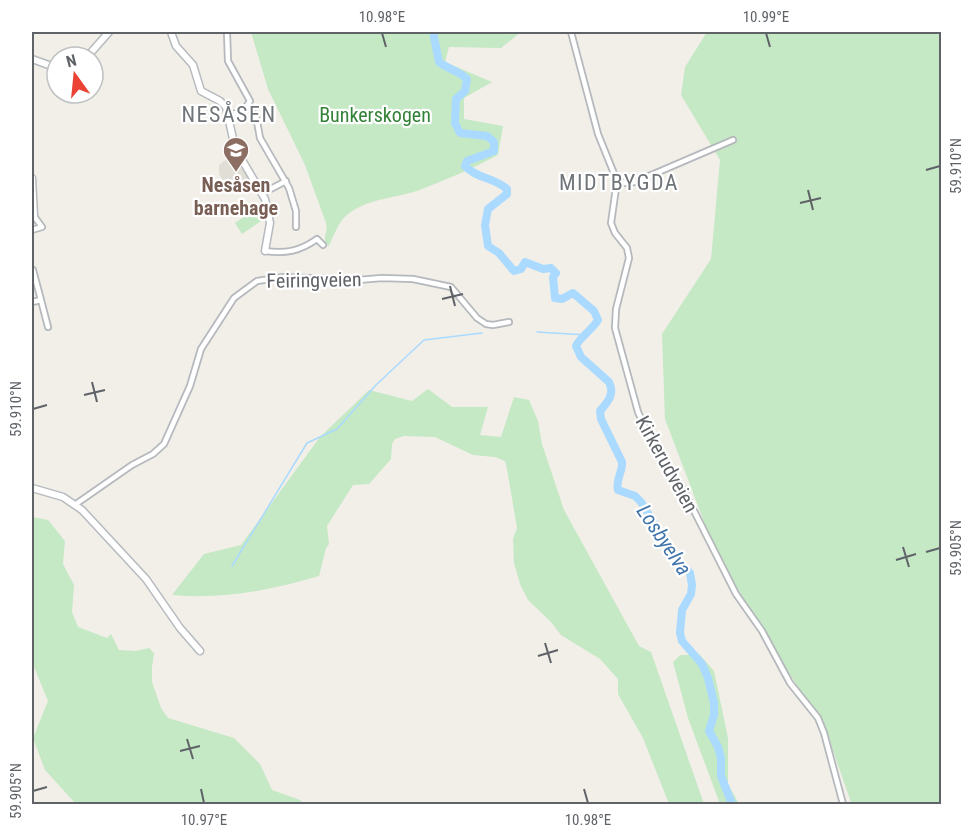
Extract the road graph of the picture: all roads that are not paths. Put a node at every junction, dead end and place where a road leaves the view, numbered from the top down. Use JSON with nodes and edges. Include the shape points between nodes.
{"nodes":[{"id":1,"x":109,"y":32,"type":"edge"},
{"id":2,"x":171,"y":32,"type":"edge"},
{"id":3,"x":227,"y":32,"type":"edge"},
{"id":4,"x":571,"y":32,"type":"edge"},
{"id":5,"x":98,"y":45,"type":"edge"},
{"id":6,"x":248,"y":106,"type":"junction"},
{"id":7,"x":229,"y":116,"type":"junction"},
{"id":8,"x":733,"y":140,"type":"dead end"},
{"id":9,"x":32,"y":178,"type":"edge"},
{"id":10,"x":286,"y":181,"type":"junction"},
{"id":11,"x":617,"y":181,"type":"junction"},
{"id":12,"x":263,"y":193,"type":"junction"},
{"id":13,"x":33,"y":218,"type":"edge"},
{"id":14,"x":296,"y":227,"type":"dead end"},
{"id":15,"x":32,"y":230,"type":"edge"},
{"id":16,"x":323,"y":246,"type":"dead end"},
{"id":17,"x":265,"y":251,"type":"joint"},
{"id":18,"x":32,"y":268,"type":"edge"},
{"id":19,"x":41,"y":300,"type":"junction"},
{"id":20,"x":32,"y":302,"type":"edge"},
{"id":21,"x":509,"y":322,"type":"dead end"},
{"id":22,"x":48,"y":327,"type":"dead end"},
{"id":23,"x":32,"y":488,"type":"edge"},
{"id":24,"x":76,"y":504,"type":"junction"},
{"id":25,"x":200,"y":651,"type":"dead end"},
{"id":26,"x":843,"y":804,"type":"edge"}],
"edges":[{"from":1,"to":5,"type":"street"},
{"from":2,"to":7,"type":"street","via":[[176,46],[193,65],[199,88],[222,103]]},
{"from":3,"to":6,"type":"street","via":[[228,61],[249,97]]},
{"from":4,"to":11,"type":"street","via":[[598,134]]},
{"from":6,"to":7,"type":"street"},
{"from":6,"to":10,"type":"street","via":[[255,113],[260,138]]},
{"from":7,"to":12,"type":"street","via":[[235,148]]},
{"from":8,"to":11,"type":"street","via":[[635,182]]},
{"from":9,"to":13,"type":"street"},
{"from":10,"to":12,"type":"street"},
{"from":10,"to":14,"type":"street","via":[[294,203]]},
{"from":11,"to":26,"type":"street","name":"Kirkerudveien","via":[[611,223],[629,258],[615,328],[638,412],[685,493],[735,594],[762,631],[790,683],[818,718]]},
{"from":12,"to":17,"type":"street","via":[[269,219]]},
{"from":13,"to":15,"type":"street","via":[[42,226]]},
{"from":16,"to":17,"type":"street","via":[[317,239],[299,250]]},
{"from":18,"to":19,"type":"street"},
{"from":19,"to":20,"type":"street"},
{"from":19,"to":22,"type":"street"},
{"from":21,"to":24,"type":"street","name":"Feiringveien","via":[[486,324],[451,287],[412,279],[283,277],[257,281],[234,298],[201,349],[190,386],[164,444]]},
{"from":23,"to":24,"type":"street"},
{"from":24,"to":25,"type":"street","via":[[146,579]]}]}
